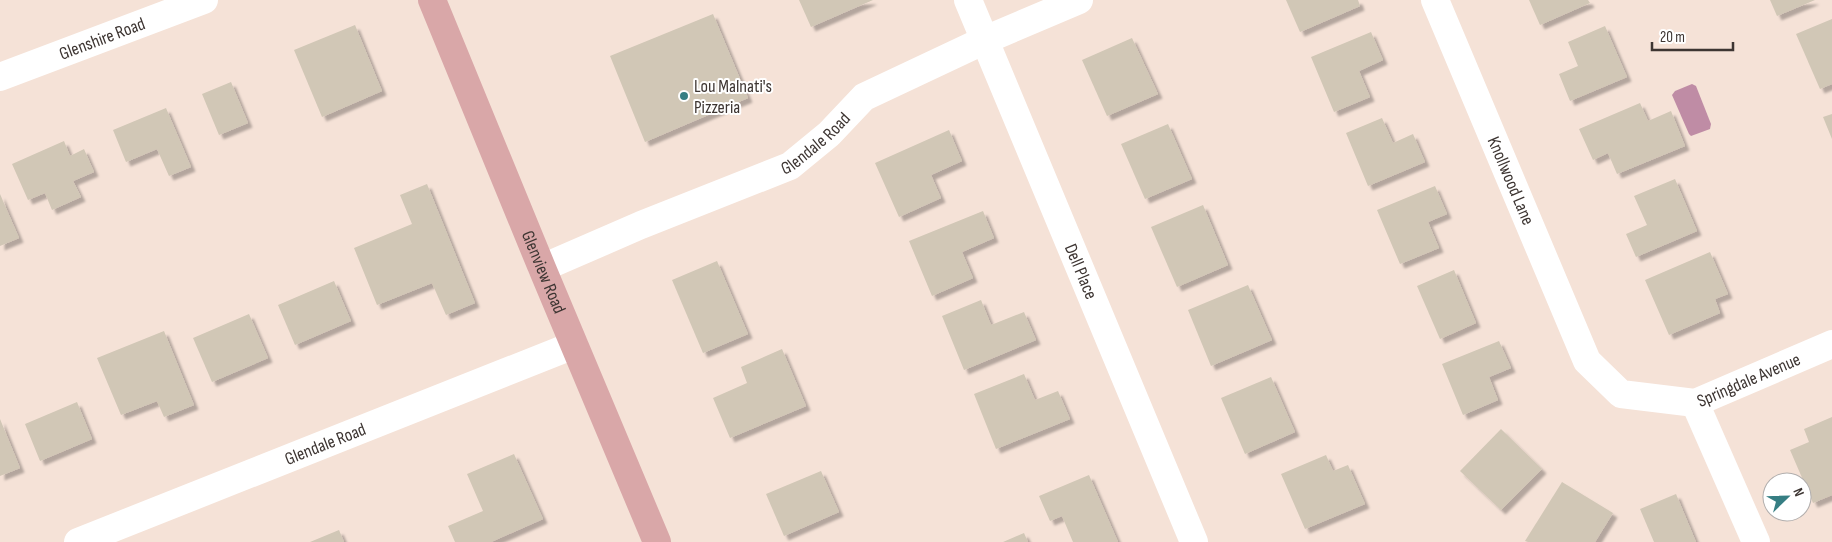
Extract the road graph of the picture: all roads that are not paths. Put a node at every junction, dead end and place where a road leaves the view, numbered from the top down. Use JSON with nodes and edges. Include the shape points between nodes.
{"nodes":[{"id":1,"x":204,"y":0,"type":"edge"},
{"id":2,"x":432,"y":0,"type":"edge"},
{"id":3,"x":968,"y":0,"type":"edge"},
{"id":4,"x":1079,"y":0,"type":"edge"},
{"id":5,"x":1435,"y":0,"type":"edge"},
{"id":6,"x":985,"y":40,"type":"junction"},
{"id":7,"x":0,"y":77,"type":"edge"},
{"id":8,"x":542,"y":268,"type":"junction"},
{"id":9,"x":574,"y":344,"type":"junction"},
{"id":10,"x":1832,"y":344,"type":"edge"},
{"id":11,"x":1587,"y":361,"type":"joint"},
{"id":12,"x":1695,"y":403,"type":"junction"},
{"id":13,"x":78,"y":542,"type":"edge"},
{"id":14,"x":658,"y":542,"type":"edge"},
{"id":15,"x":1194,"y":542,"type":"edge"},
{"id":16,"x":1756,"y":542,"type":"edge"}],
"edges":[{"from":1,"to":7,"type":"street","name":"Glenshire Road"},
{"from":2,"to":8,"type":"main road","name":"Glenview Road"},
{"from":3,"to":6,"type":"street","name":"Dell Place"},
{"from":4,"to":6,"type":"street","name":"Glendale Road"},
{"from":5,"to":11,"type":"street","name":"Knollwood Lane"},
{"from":6,"to":8,"type":"street","name":"Glendale Road","via":[[864,96],[829,134],[790,166]]},
{"from":6,"to":15,"type":"street","name":"Dell Place"},
{"from":8,"to":9,"type":"main road","name":"Glenview Road"},
{"from":9,"to":13,"type":"street","name":"Glendale Road"},
{"from":9,"to":14,"type":"main road","name":"Glenview Road"},
{"from":10,"to":12,"type":"street","name":"Springdale Avenue"},
{"from":11,"to":12,"type":"street","name":"Springdale Avenue","via":[[1622,394]]},
{"from":12,"to":16,"type":"street"}]}
